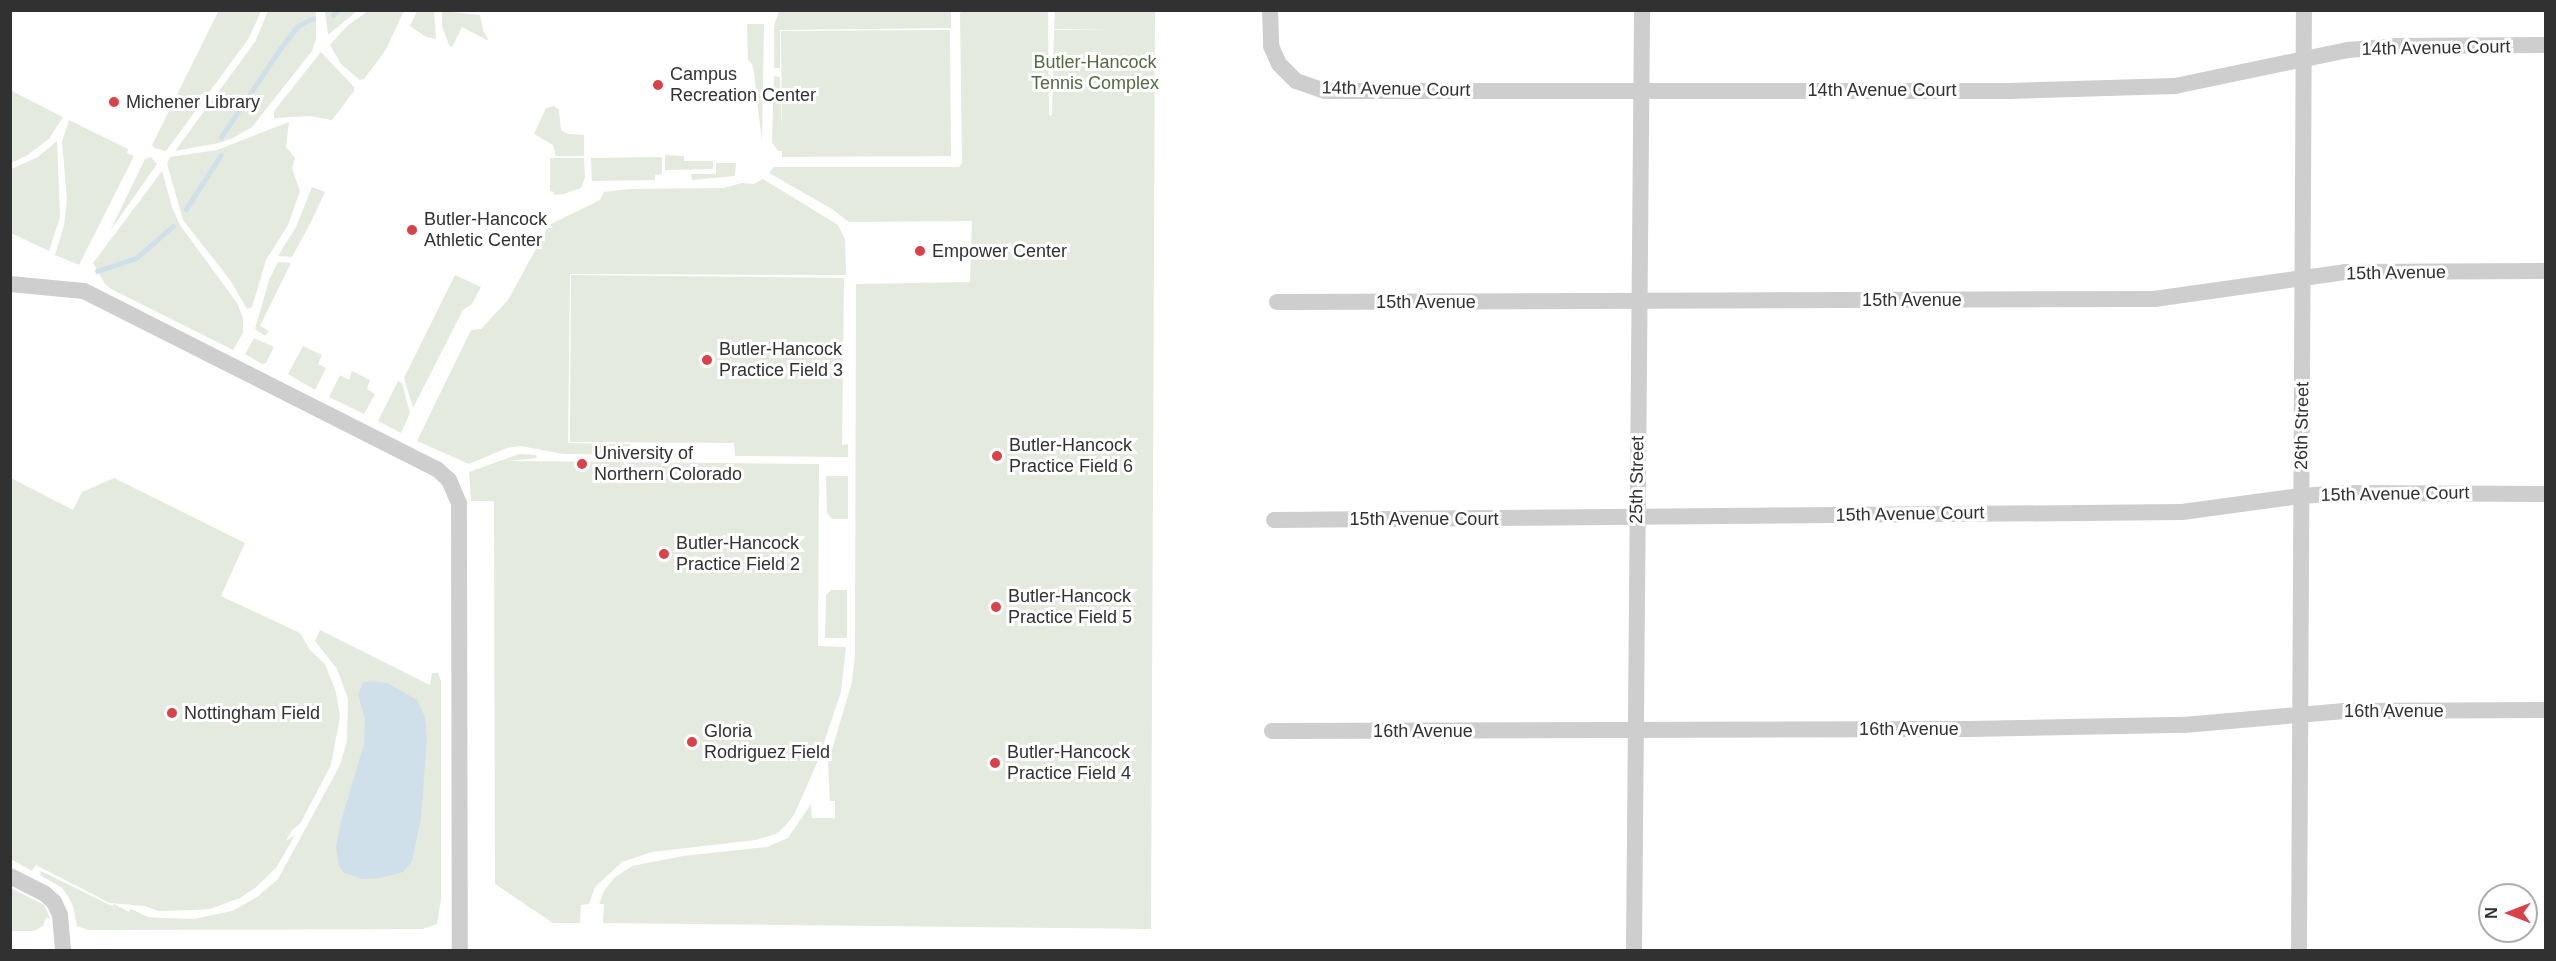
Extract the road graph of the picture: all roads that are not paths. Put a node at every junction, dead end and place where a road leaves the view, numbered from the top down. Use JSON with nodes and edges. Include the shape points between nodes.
{"nodes":[{"id":1,"x":1270,"y":10,"type":"edge"},
{"id":2,"x":1642,"y":10,"type":"edge"},
{"id":3,"x":2304,"y":10,"type":"edge"},
{"id":4,"x":2546,"y":45,"type":"edge"},
{"id":5,"x":2305,"y":59,"type":"junction"},
{"id":6,"x":1642,"y":89,"type":"junction"},
{"id":7,"x":2546,"y":271,"type":"edge"},
{"id":8,"x":2303,"y":277,"type":"junction"},
{"id":9,"x":10,"y":284,"type":"edge"},
{"id":10,"x":1276,"y":302,"type":"dead end"},
{"id":11,"x":1640,"y":302,"type":"junction"},
{"id":12,"x":2546,"y":494,"type":"edge"},
{"id":13,"x":2301,"y":496,"type":"junction"},
{"id":14,"x":1636,"y":517,"type":"junction"},
{"id":15,"x":1274,"y":520,"type":"dead end"},
{"id":16,"x":2546,"y":710,"type":"edge"},
{"id":17,"x":2300,"y":713,"type":"junction"},
{"id":18,"x":1272,"y":731,"type":"dead end"},
{"id":19,"x":1636,"y":731,"type":"junction"},
{"id":20,"x":10,"y":876,"type":"edge"},
{"id":21,"x":63,"y":951,"type":"edge"},
{"id":22,"x":460,"y":951,"type":"edge"},
{"id":23,"x":1634,"y":951,"type":"edge"},
{"id":24,"x":2299,"y":951,"type":"edge"}],
"edges":[{"from":1,"to":6,"type":"street","name":"14th Avenue Court","via":[[1271,46],[1279,64],[1296,81],[1325,90]]},
{"from":2,"to":6,"type":"street","name":"25th Street"},
{"from":3,"to":5,"type":"street","name":"26th Street"},
{"from":4,"to":5,"type":"street","name":"14th Avenue Court","via":[[2397,46]]},
{"from":5,"to":6,"type":"street","name":"14th Avenue Court","via":[[2175,86],[2010,90]]},
{"from":5,"to":8,"type":"street","name":"26th Street"},
{"from":6,"to":11,"type":"street","name":"25th Street"},
{"from":7,"to":8,"type":"street","name":"15th Avenue","via":[[2345,272]]},
{"from":8,"to":11,"type":"street","name":"15th Avenue","via":[[2154,299]]},
{"from":8,"to":13,"type":"street","name":"26th Street"},
{"from":9,"to":22,"type":"street","via":[[84,291],[437,469],[449,480],[459,504]]},
{"from":10,"to":11,"type":"street","name":"15th Avenue"},
{"from":11,"to":14,"type":"street","name":"25th Street"},
{"from":12,"to":13,"type":"street","name":"15th Avenue Court"},
{"from":13,"to":14,"type":"street","name":"15th Avenue Court","via":[[2182,512]]},
{"from":13,"to":17,"type":"street","name":"26th Street"},
{"from":14,"to":15,"type":"street","name":"15th Avenue Court"},
{"from":14,"to":19,"type":"street","name":"25th Street"},
{"from":16,"to":17,"type":"street","name":"16th Avenue"},
{"from":17,"to":19,"type":"street","name":"16th Avenue","via":[[2184,725]]},
{"from":17,"to":24,"type":"street","name":"26th Street"},
{"from":18,"to":19,"type":"street","name":"16th Avenue"},
{"from":19,"to":23,"type":"street","name":"25th Street"},
{"from":20,"to":21,"type":"street","via":[[54,902],[60,915]]}]}
